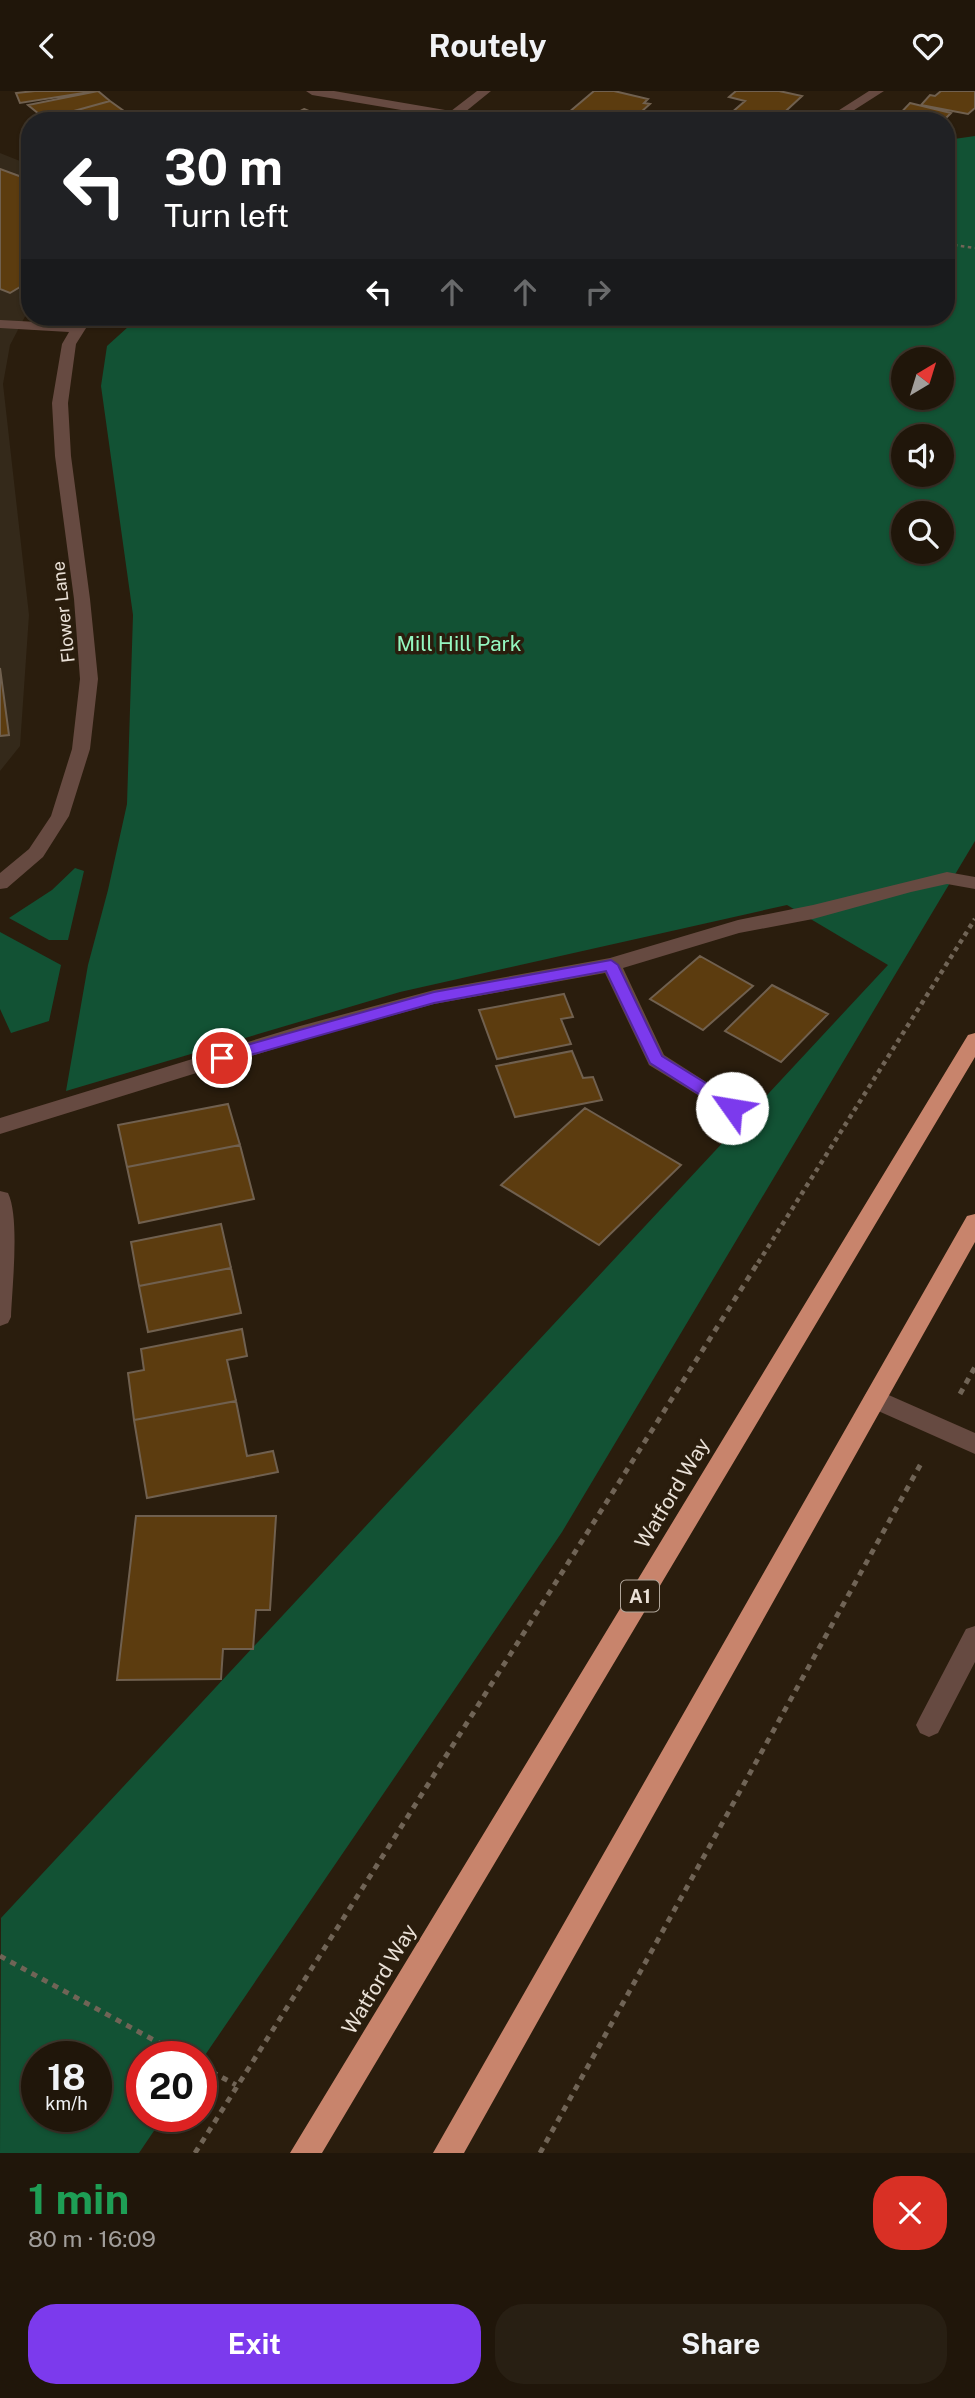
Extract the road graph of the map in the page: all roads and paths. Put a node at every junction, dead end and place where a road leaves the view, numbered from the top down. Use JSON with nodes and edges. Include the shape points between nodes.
{"nodes":[{"id":1,"x":312,"y":91,"type":"edge"},
{"id":2,"x":485,"y":91,"type":"edge"},
{"id":3,"x":878,"y":91,"type":"edge"},
{"id":4,"x":419,"y":112,"type":"edge"},
{"id":5,"x":458,"y":112,"type":"edge"},
{"id":6,"x":843,"y":112,"type":"edge"},
{"id":7,"x":955,"y":245,"type":"edge"},
{"id":8,"x":975,"y":248,"type":"edge"},
{"id":9,"x":0,"y":324,"type":"edge"},
{"id":10,"x":21,"y":324,"type":"edge"},
{"id":11,"x":80,"y":326,"type":"edge"},
{"id":12,"x":0,"y":883,"type":"edge"},
{"id":13,"x":975,"y":883,"type":"edge"},
{"id":14,"x":975,"y":919,"type":"edge"},
{"id":15,"x":611,"y":965,"type":"junction"},
{"id":16,"x":975,"y":1040,"type":"edge"},
{"id":17,"x":732,"y":1108,"type":"dead end"},
{"id":18,"x":0,"y":1126,"type":"edge"},
{"id":19,"x":0,"y":1199,"type":"edge"},
{"id":20,"x":975,"y":1222,"type":"edge"},
{"id":21,"x":0,"y":1317,"type":"edge"},
{"id":22,"x":975,"y":1367,"type":"edge"},
{"id":23,"x":875,"y":1399,"type":"junction"},
{"id":24,"x":941,"y":1428,"type":"junction"},
{"id":25,"x":975,"y":1444,"type":"edge"},
{"id":26,"x":975,"y":1637,"type":"edge"},
{"id":27,"x":929,"y":1725,"type":"dead end"},
{"id":28,"x":0,"y":1957,"type":"edge"},
{"id":29,"x":155,"y":2041,"type":"edge"},
{"id":30,"x":217,"y":2075,"type":"edge"},
{"id":31,"x":236,"y":2085,"type":"junction"},
{"id":32,"x":195,"y":2153,"type":"edge"},
{"id":33,"x":305,"y":2153,"type":"edge"},
{"id":34,"x":448,"y":2153,"type":"edge"},
{"id":35,"x":540,"y":2153,"type":"edge"}],
"edges":[{"from":1,"to":4,"type":"street"},
{"from":2,"to":5,"type":"street"},
{"from":3,"to":6,"type":"street"},
{"from":7,"to":8,"type":"path"},
{"from":9,"to":10,"type":"street"},
{"from":11,"to":12,"type":"street","name":"Flower Lane","via":[[64,367],[60,403],[89,679],[81,749],[60,816],[36,853]]},
{"from":13,"to":15,"type":"street","via":[[947,878],[911,886],[738,927]]},
{"from":14,"to":31,"type":"path"},
{"from":15,"to":17,"type":"street","via":[[656,1059]]},
{"from":15,"to":18,"type":"street","via":[[420,1001],[300,1033]]},
{"from":16,"to":33,"type":"highway","name":"Watford Way","number":"A1"},
{"from":19,"to":21,"type":"street"},
{"from":20,"to":23,"type":"highway"},
{"from":22,"to":24,"type":"path"},
{"from":23,"to":24,"type":"street"},
{"from":23,"to":34,"type":"highway"},
{"from":24,"to":25,"type":"street"},
{"from":24,"to":35,"type":"path"},
{"from":26,"to":27,"type":"street"},
{"from":28,"to":29,"type":"path"},
{"from":30,"to":31,"type":"path"},
{"from":31,"to":32,"type":"path"}]}
